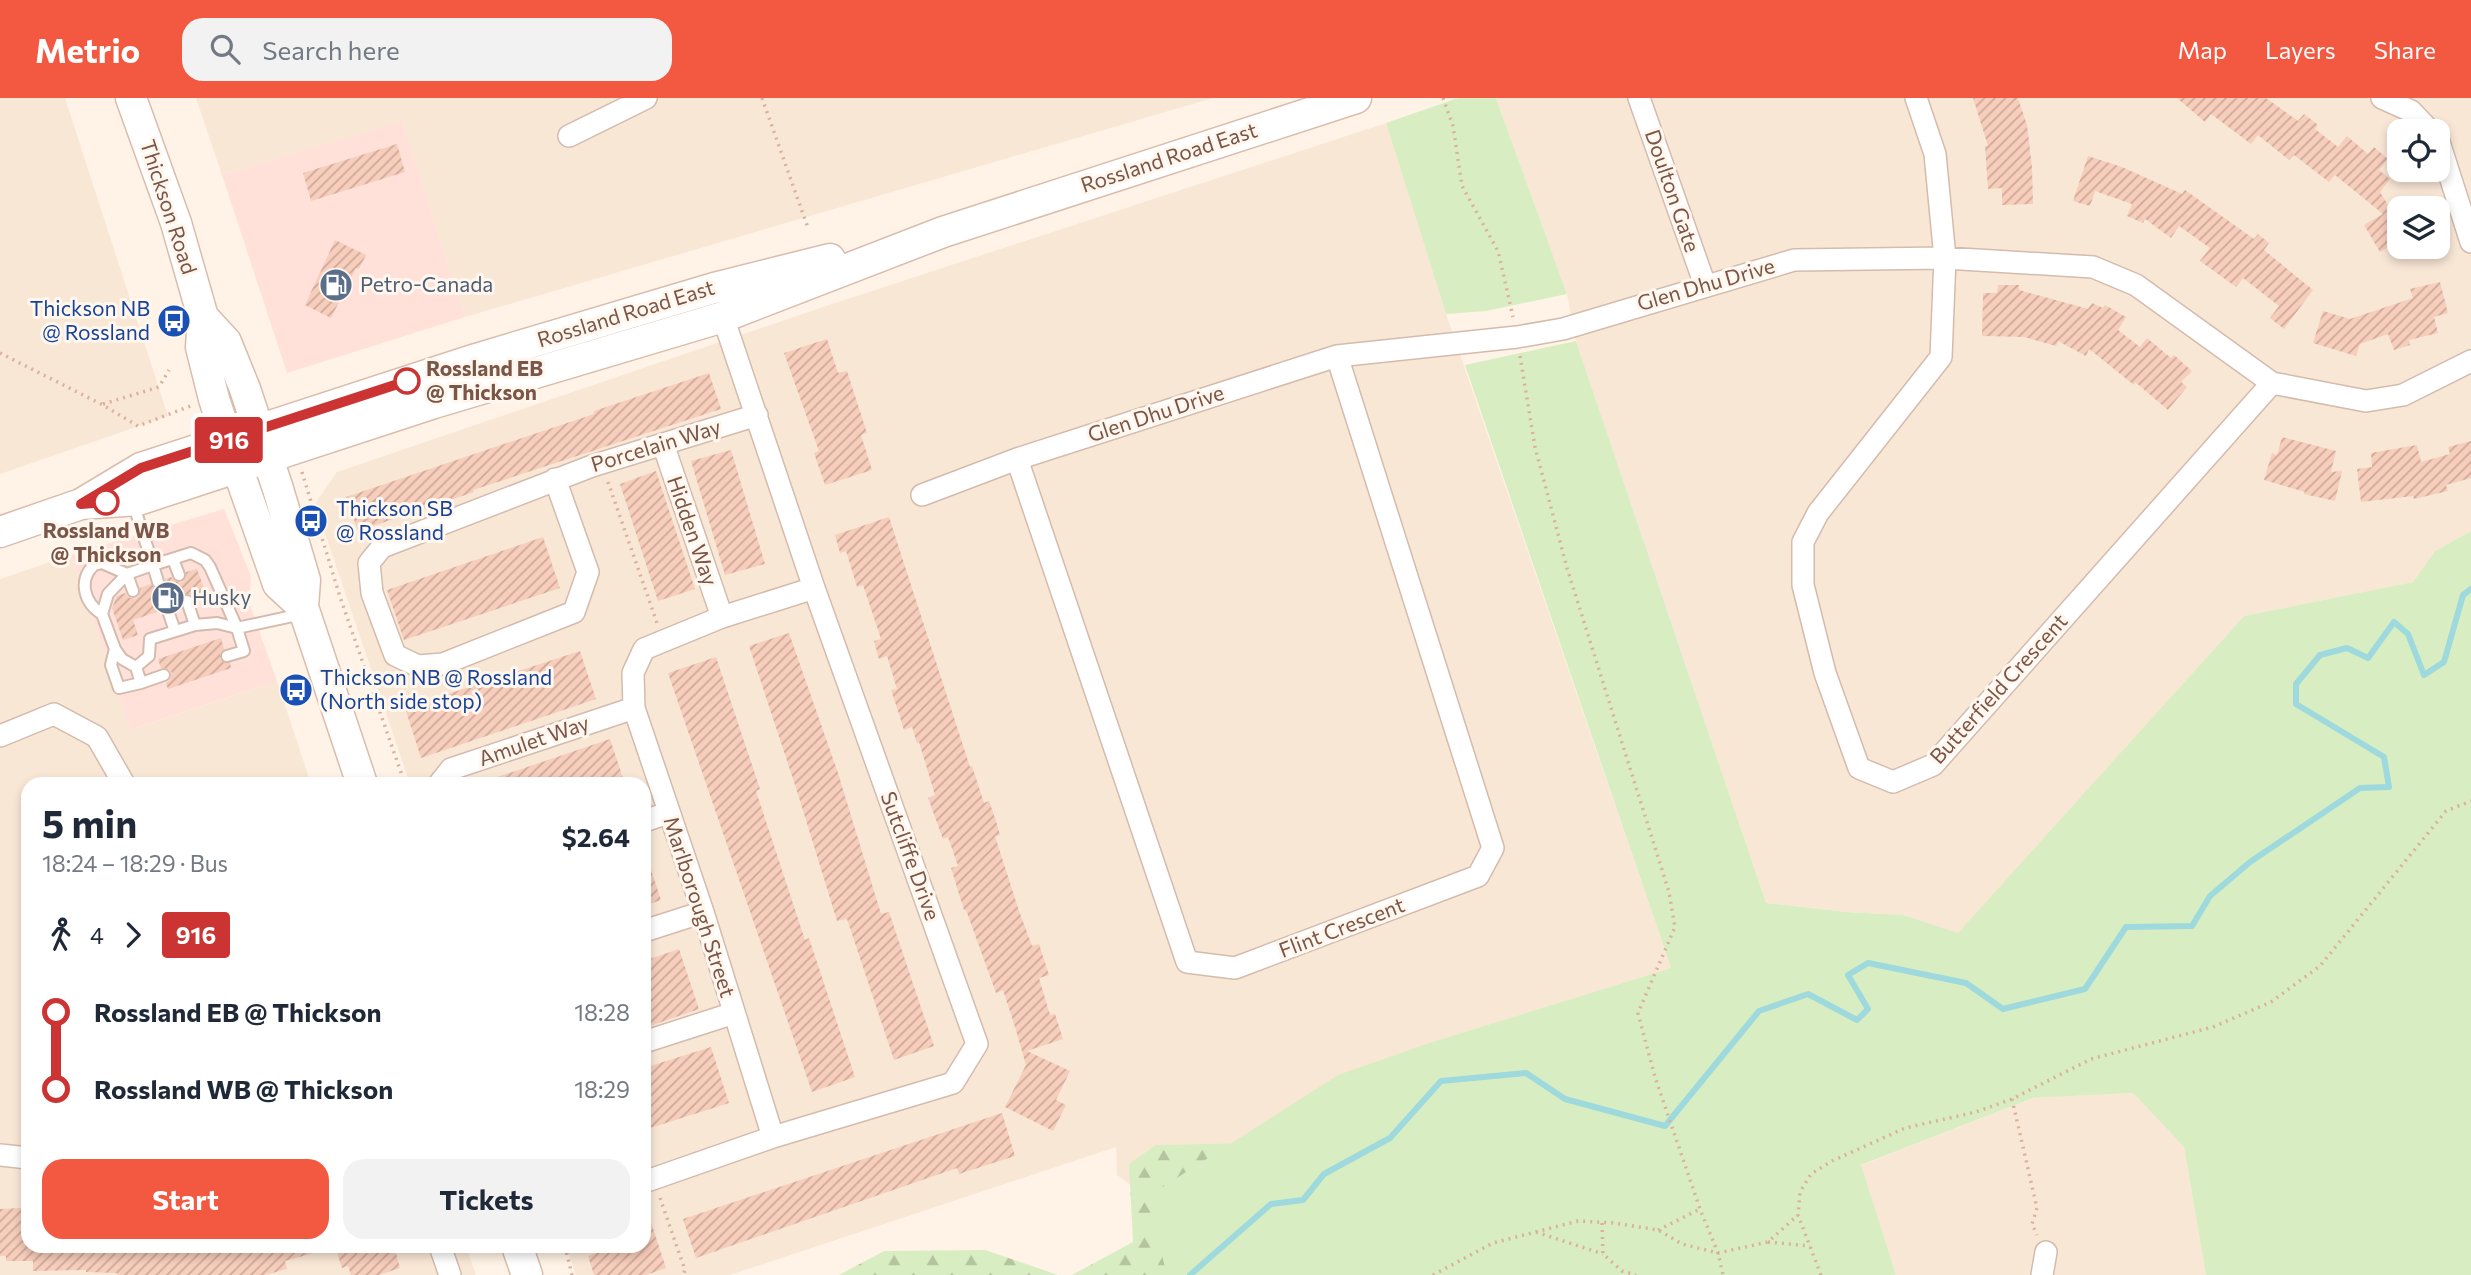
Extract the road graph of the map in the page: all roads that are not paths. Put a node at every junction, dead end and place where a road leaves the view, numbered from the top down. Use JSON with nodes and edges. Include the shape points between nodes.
{"nodes":[{"id":1,"x":131,"y":98,"type":"edge"},
{"id":2,"x":646,"y":98,"type":"edge"},
{"id":3,"x":1356,"y":98,"type":"edge"},
{"id":4,"x":1639,"y":98,"type":"edge"},
{"id":5,"x":1916,"y":98,"type":"edge"},
{"id":6,"x":2382,"y":98,"type":"edge"},
{"id":7,"x":2419,"y":119,"type":"edge"},
{"id":8,"x":569,"y":136,"type":"dead end"},
{"id":9,"x":2450,"y":176,"type":"edge"},
{"id":10,"x":943,"y":232,"type":"junction"},
{"id":11,"x":2471,"y":242,"type":"edge"},
{"id":12,"x":1945,"y":258,"type":"junction"},
{"id":13,"x":1705,"y":285,"type":"junction"},
{"id":14,"x":203,"y":317,"type":"junction"},
{"id":15,"x":723,"y":317,"type":"junction"},
{"id":16,"x":1337,"y":356,"type":"junction"},
{"id":17,"x":2471,"y":361,"type":"edge"},
{"id":18,"x":2272,"y":383,"type":"junction"},
{"id":19,"x":757,"y":415,"type":"junction"},
{"id":20,"x":259,"y":430,"type":"junction"},
{"id":21,"x":228,"y":441,"type":"junction"},
{"id":22,"x":663,"y":444,"type":"junction"},
{"id":23,"x":268,"y":458,"type":"junction"},
{"id":24,"x":1017,"y":459,"type":"junction"},
{"id":25,"x":237,"y":469,"type":"junction"},
{"id":26,"x":555,"y":479,"type":"junction"},
{"id":27,"x":922,"y":495,"type":"dead end"},
{"id":28,"x":132,"y":500,"type":"junction"},
{"id":29,"x":81,"y":504,"type":"junction"},
{"id":30,"x":0,"y":532,"type":"edge"},
{"id":31,"x":173,"y":559,"type":"junction"},
{"id":32,"x":153,"y":565,"type":"junction"},
{"id":33,"x":127,"y":573,"type":"junction"},
{"id":34,"x":179,"y":575,"type":"dead end"},
{"id":35,"x":158,"y":582,"type":"dead end"},
{"id":36,"x":814,"y":588,"type":"junction"},
{"id":37,"x":132,"y":591,"type":"dead end"},
{"id":38,"x":187,"y":601,"type":"dead end"},
{"id":39,"x":167,"y":608,"type":"dead end"},
{"id":40,"x":304,"y":610,"type":"junction"},
{"id":41,"x":102,"y":614,"type":"junction"},
{"id":42,"x":722,"y":617,"type":"junction"},
{"id":43,"x":195,"y":625,"type":"junction"},
{"id":44,"x":237,"y":628,"type":"junction"},
{"id":45,"x":175,"y":631,"type":"junction"},
{"id":46,"x":115,"y":649,"type":"junction"},
{"id":47,"x":227,"y":656,"type":"dead end"},
{"id":48,"x":136,"y":667,"type":"junction"},
{"id":49,"x":163,"y":675,"type":"dead end"},
{"id":50,"x":141,"y":683,"type":"junction"},
{"id":51,"x":634,"y":708,"type":"junction"},
{"id":52,"x":0,"y":736,"type":"edge"},
{"id":53,"x":120,"y":777,"type":"edge"},
{"id":54,"x":360,"y":777,"type":"edge"},
{"id":55,"x":445,"y":777,"type":"edge"},
{"id":56,"x":668,"y":813,"type":"junction"},
{"id":57,"x":651,"y":819,"type":"edge"},
{"id":58,"x":703,"y":912,"type":"junction"},
{"id":59,"x":651,"y":929,"type":"edge"},
{"id":60,"x":734,"y":1013,"type":"junction"},
{"id":61,"x":651,"y":1040,"type":"edge"},
{"id":62,"x":773,"y":1137,"type":"junction"},
{"id":63,"x":0,"y":1155,"type":"edge"},
{"id":64,"x":21,"y":1157,"type":"edge"},
{"id":65,"x":651,"y":1179,"type":"edge"},
{"id":66,"x":2046,"y":1252,"type":"road end"},
{"id":67,"x":442,"y":1253,"type":"edge"},
{"id":68,"x":519,"y":1253,"type":"edge"},
{"id":69,"x":450,"y":1275,"type":"edge"},
{"id":70,"x":527,"y":1275,"type":"edge"},
{"id":71,"x":2042,"y":1275,"type":"edge"}],
"edges":[{"from":1,"to":14,"type":"main road","name":"Thickson Road","via":[[176,223]]},
{"from":2,"to":8,"type":"street"},
{"from":3,"to":10,"type":"main road","name":"Rossland Road East"},
{"from":4,"to":13,"type":"street","name":"Doulton Gate"},
{"from":5,"to":12,"type":"street","name":"Butterfield Crescent","via":[[1935,155]]},
{"from":6,"to":7,"type":"street"},
{"from":9,"to":11,"type":"street"},
{"from":10,"to":15,"type":"main road","name":"Rossland Road East"},
{"from":10,"to":20,"type":"main road","name":"Rossland Road East","via":[[714,288]]},
{"from":12,"to":13,"type":"street","name":"Glen Dhu Drive","via":[[1794,260]]},
{"from":12,"to":18,"type":"street","name":"Glen Dhu Drive","via":[[2093,267],[2136,285]]},
{"from":12,"to":18,"type":"street","name":"Butterfield Crescent","via":[[1941,358],[1818,513],[1803,542],[1803,584],[1825,673],[1859,768],[1893,782],[1933,765]]},
{"from":13,"to":16,"type":"street","name":"Glen Dhu Drive","via":[[1563,329]]},
{"from":14,"to":20,"type":"main road","name":"Thickson Road","via":[[226,342]]},
{"from":14,"to":21,"type":"main road","name":"Thickson Road","via":[[201,347]]},
{"from":15,"to":19,"type":"street","name":"Sutcliffe Drive"},
{"from":15,"to":23,"type":"main road","name":"Rossland Road East"},
{"from":16,"to":24,"type":"street","name":"Glen Dhu Drive"},
{"from":16,"to":24,"type":"street","name":"Flint Crescent","via":[[1493,848],[1478,876],[1235,968],[1187,962]]},
{"from":17,"to":18,"type":"street","name":"Glen Dhu Drive","via":[[2403,395],[2366,401]]},
{"from":19,"to":22,"type":"street","name":"Porcelain Way"},
{"from":19,"to":36,"type":"street","name":"Sutcliffe Drive"},
{"from":20,"to":21,"type":"main road","name":"Rossland Road East"},
{"from":20,"to":23,"type":"main road","name":"Thickson Road"},
{"from":21,"to":25,"type":"main road","name":"Thickson Road"},
{"from":21,"to":29,"type":"main road","name":"Rossland Road East","via":[[141,468]]},
{"from":22,"to":26,"type":"street","name":"Porcelain Way"},
{"from":22,"to":42,"type":"street","name":"Hidden Way"},
{"from":23,"to":25,"type":"main road","name":"Rossland Road East"},
{"from":23,"to":40,"type":"main road","name":"Thickson Road","via":[[305,580]]},
{"from":24,"to":27,"type":"street","name":"Glen Dhu Drive"},
{"from":25,"to":28,"type":"main road","name":"Rossland Road East"},
{"from":25,"to":40,"type":"main road","name":"Thickson Road","via":[[278,584]]},
{"from":26,"to":26,"type":"street","name":"Porcelain Way","via":[[382,547],[369,563],[372,593],[396,655],[418,666],[443,664],[574,612],[588,572]]},
{"from":28,"to":29,"type":"main road","name":"Rossland Road East"},
{"from":28,"to":32,"type":"lane"},
{"from":29,"to":30,"type":"main road","name":"Rossland Road East"},
{"from":31,"to":32,"type":"lane"},
{"from":31,"to":34,"type":"lane"},
{"from":31,"to":44,"type":"lane","via":[[191,553],[205,561]]},
{"from":32,"to":33,"type":"lane"},
{"from":32,"to":35,"type":"lane"},
{"from":33,"to":37,"type":"lane"},
{"from":33,"to":41,"type":"lane","via":[[108,594]]},
{"from":33,"to":41,"type":"lane","via":[[102,563],[88,570],[86,596]]},
{"from":36,"to":42,"type":"street","name":"Marlborough Street"},
{"from":36,"to":62,"type":"street","name":"Sutcliffe Drive","via":[[977,1044],[953,1083]]},
{"from":38,"to":43,"type":"lane"},
{"from":39,"to":45,"type":"lane"},
{"from":40,"to":44,"type":"lane"},
{"from":40,"to":54,"type":"main road","name":"Thickson Road"},
{"from":41,"to":46,"type":"lane"},
{"from":42,"to":51,"type":"street","name":"Marlborough Street","via":[[644,649],[633,673]]},
{"from":43,"to":44,"type":"lane","via":[[217,623]]},
{"from":43,"to":45,"type":"lane"},
{"from":44,"to":47,"type":"lane","via":[[244,651]]},
{"from":45,"to":48,"type":"lane","via":[[150,639],[149,656]]},
{"from":46,"to":48,"type":"lane"},
{"from":46,"to":50,"type":"lane","via":[[111,665],[119,688]]},
{"from":48,"to":50,"type":"lane"},
{"from":49,"to":50,"type":"lane"},
{"from":51,"to":55,"type":"street","name":"Amulet Way","via":[[451,769]]},
{"from":51,"to":56,"type":"street","name":"Marlborough Street"},
{"from":52,"to":53,"type":"street","via":[[54,714],[97,737]]},
{"from":56,"to":57,"type":"street"},
{"from":56,"to":58,"type":"street","name":"Marlborough Street"},
{"from":58,"to":59,"type":"street"},
{"from":58,"to":60,"type":"street","name":"Marlborough Street"},
{"from":60,"to":61,"type":"street"},
{"from":60,"to":62,"type":"street","name":"Marlborough Street"},
{"from":62,"to":65,"type":"street","name":"Sutcliffe Drive"},
{"from":63,"to":64,"type":"street"},
{"from":66,"to":71,"type":"street"},
{"from":67,"to":69,"type":"street"},
{"from":68,"to":70,"type":"main road"}]}
